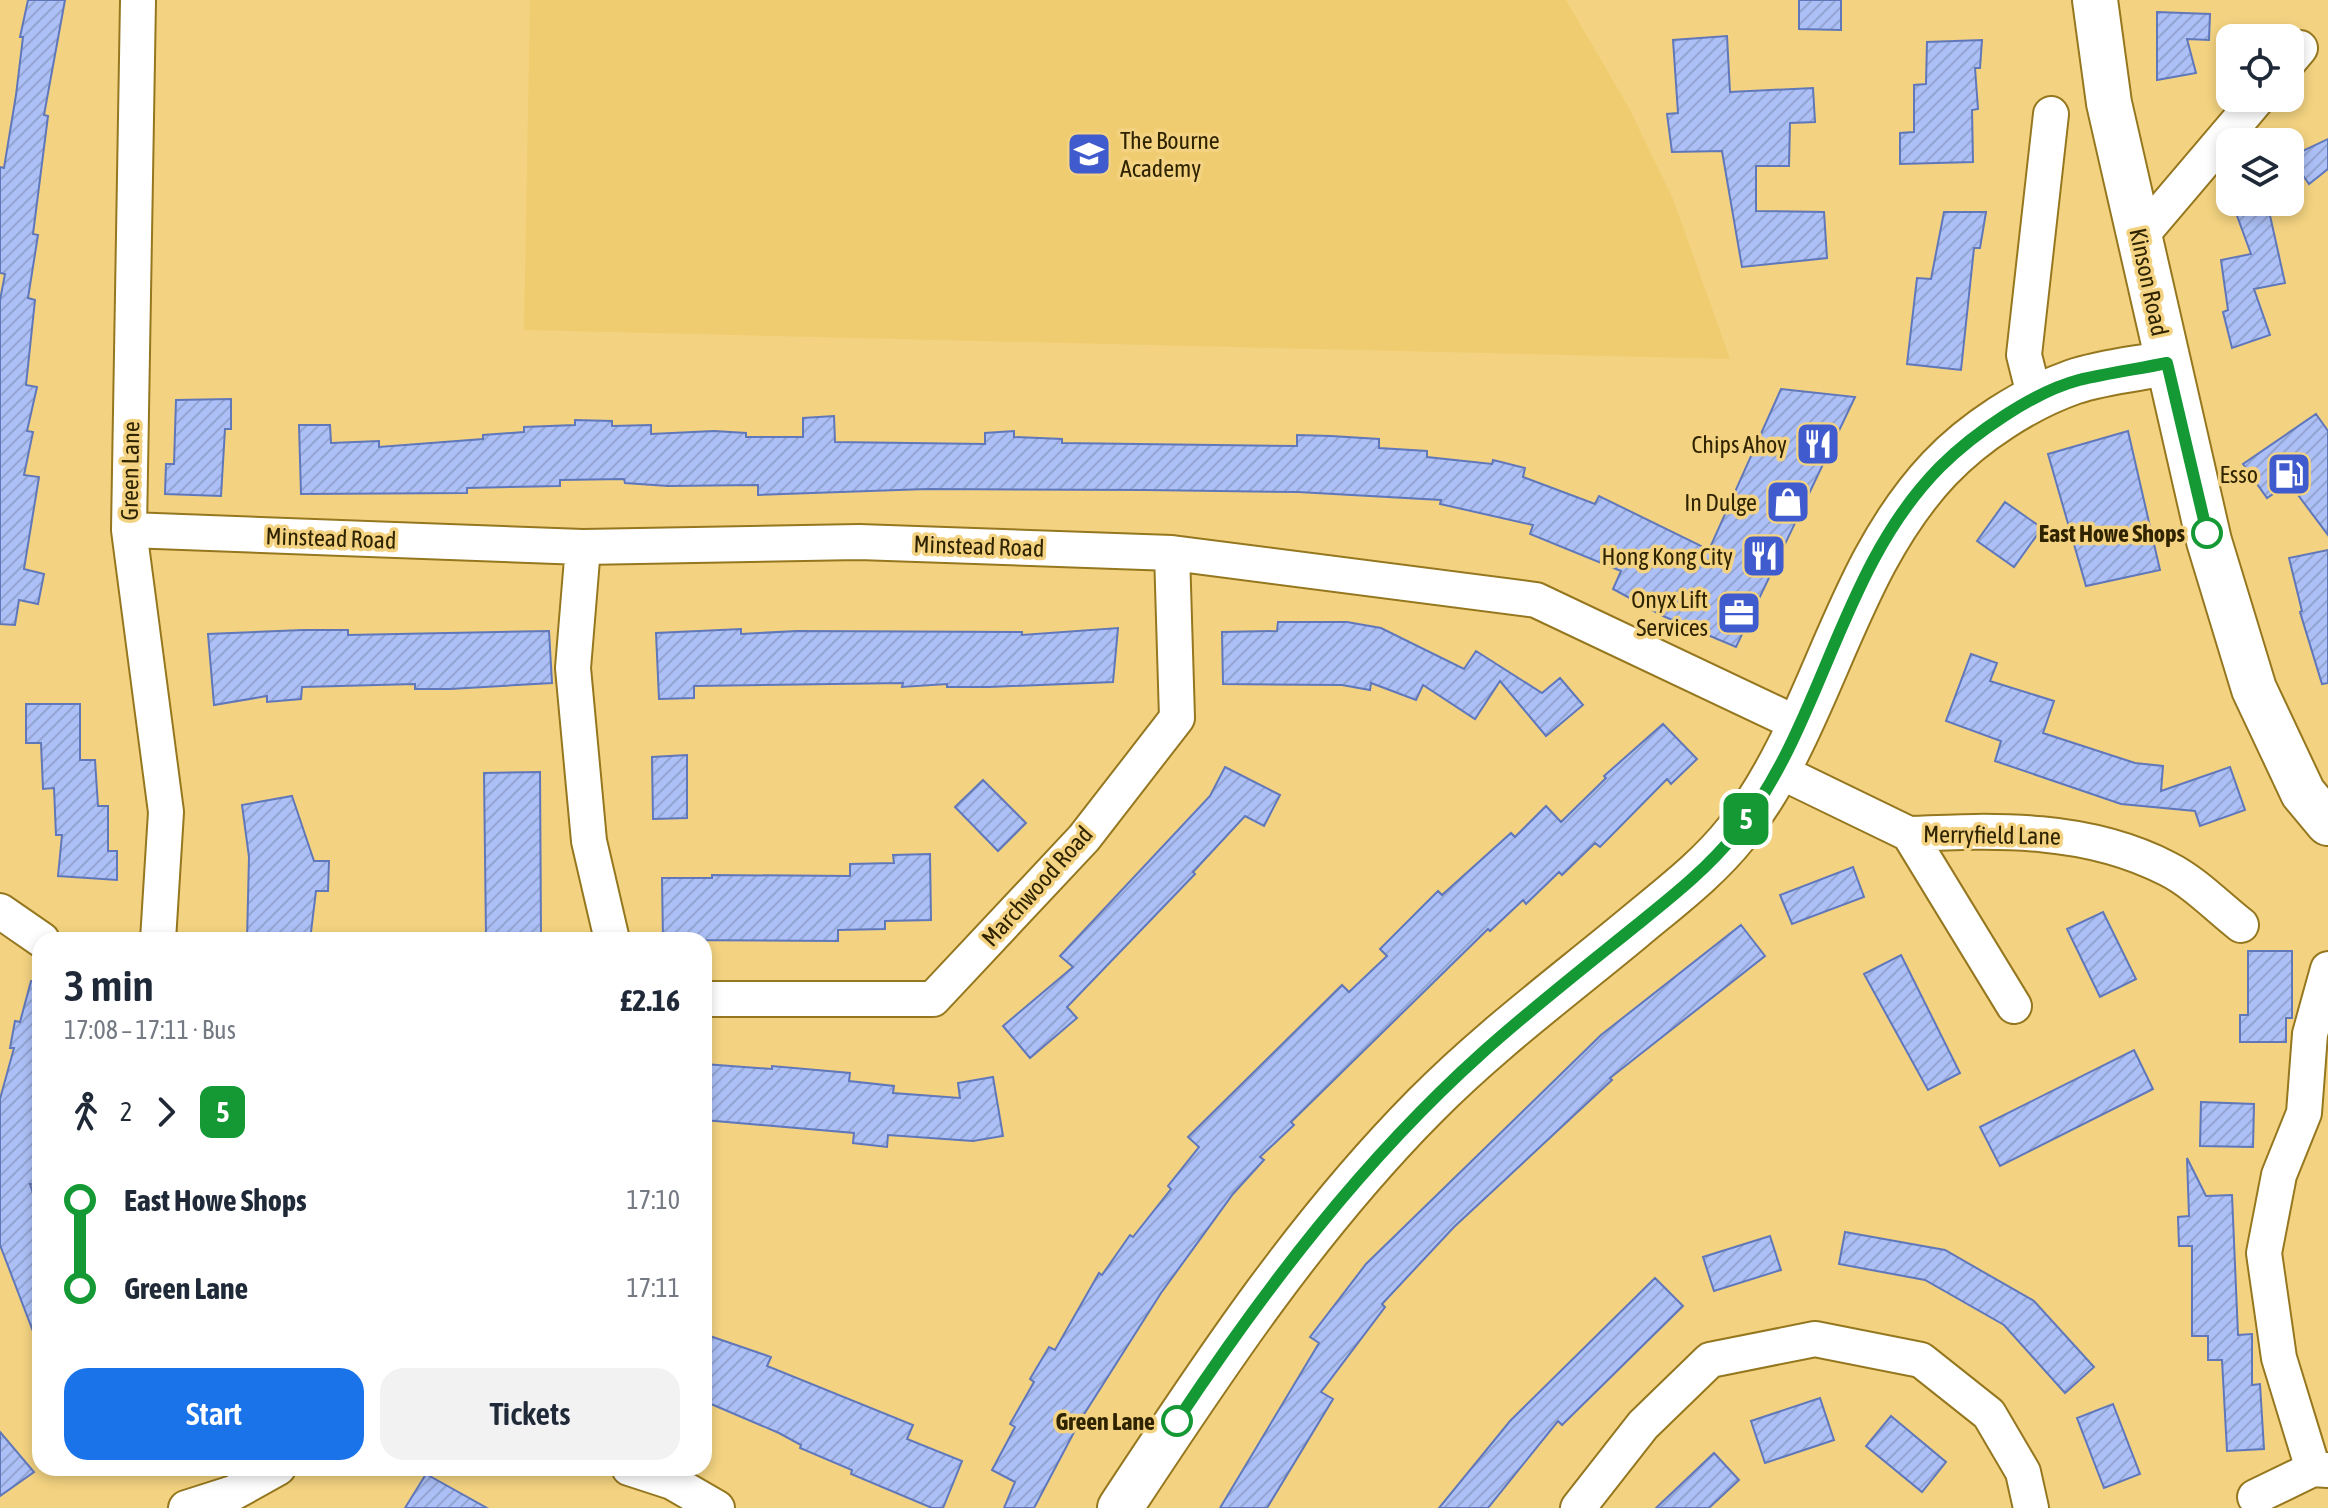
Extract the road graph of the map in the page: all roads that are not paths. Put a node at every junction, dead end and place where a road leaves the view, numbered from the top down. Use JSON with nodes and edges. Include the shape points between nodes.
{"nodes":[{"id":1,"x":138,"y":0,"type":"edge"},
{"id":2,"x":2095,"y":0,"type":"edge"},
{"id":3,"x":2246,"y":112,"type":"edge"},
{"id":4,"x":2051,"y":114,"type":"dead end"},
{"id":5,"x":2139,"y":238,"type":"junction"},
{"id":6,"x":2167,"y":363,"type":"junction"},
{"id":7,"x":2035,"y":399,"type":"junction"},
{"id":8,"x":129,"y":530,"type":"junction"},
{"id":9,"x":583,"y":547,"type":"junction"},
{"id":10,"x":1172,"y":553,"type":"junction"},
{"id":11,"x":1798,"y":724,"type":"junction"},
{"id":12,"x":1777,"y":770,"type":"junction"},
{"id":13,"x":2328,"y":823,"type":"edge"},
{"id":14,"x":1909,"y":834,"type":"junction"},
{"id":15,"x":0,"y":911,"type":"edge"},
{"id":16,"x":2241,"y":925,"type":"dead end"},
{"id":17,"x":158,"y":932,"type":"edge"},
{"id":18,"x":610,"y":932,"type":"edge"},
{"id":19,"x":32,"y":933,"type":"edge"},
{"id":20,"x":2328,"y":969,"type":"edge"},
{"id":21,"x":712,"y":999,"type":"edge"},
{"id":22,"x":2014,"y":1006,"type":"dead end"},
{"id":23,"x":2316,"y":1114,"type":"edge"},
{"id":24,"x":2320,"y":1470,"type":"edge"},
{"id":25,"x":264,"y":1476,"type":"edge"},
{"id":26,"x":654,"y":1476,"type":"edge"},
{"id":27,"x":2255,"y":1497,"type":"dead end"},
{"id":28,"x":186,"y":1508,"type":"edge"},
{"id":29,"x":717,"y":1508,"type":"edge"},
{"id":30,"x":1120,"y":1508,"type":"edge"},
{"id":31,"x":1578,"y":1508,"type":"edge"},
{"id":32,"x":2031,"y":1508,"type":"edge"}],
"edges":[{"from":1,"to":8,"type":"street","name":"Green Lane"},
{"from":2,"to":5,"type":"street","name":"Kinson Road","via":[[2109,103]]},
{"from":3,"to":5,"type":"street"},
{"from":4,"to":7,"type":"street","via":[[2024,355]]},
{"from":5,"to":6,"type":"street","name":"Kinson Road"},
{"from":6,"to":7,"type":"street","via":[[2075,381]]},
{"from":6,"to":13,"type":"street","name":"Kinson Road","via":[[2209,541],[2254,689],[2303,793]]},
{"from":7,"to":11,"type":"street","via":[[1941,467],[1910,504],[1856,595]]},
{"from":8,"to":9,"type":"street","name":"Minstead Road"},
{"from":8,"to":17,"type":"street","name":"Green Lane","via":[[166,812]]},
{"from":9,"to":10,"type":"street","name":"Minstead Road","via":[[859,542]]},
{"from":9,"to":18,"type":"street","via":[[573,668],[589,841]]},
{"from":10,"to":11,"type":"street","name":"Minstead Road","via":[[1536,600]]},
{"from":10,"to":21,"type":"street","name":"Marchwood Road","via":[[1177,718],[1084,838],[933,999]]},
{"from":11,"to":12,"type":"street"},
{"from":12,"to":14,"type":"street"},
{"from":12,"to":30,"type":"street","via":[[1738,831],[1689,884],[1485,1051],[1348,1188],[1282,1272]]},
{"from":14,"to":16,"type":"street","name":"Merryfield Lane","via":[[1992,830],[2085,838],[2169,870]]},
{"from":14,"to":22,"type":"street"},
{"from":15,"to":19,"type":"street"},
{"from":20,"to":23,"type":"street","via":[[2310,1034]]},
{"from":23,"to":24,"type":"street","via":[[2279,1175],[2264,1253],[2279,1358]]},
{"from":24,"to":27,"type":"street"},
{"from":25,"to":28,"type":"street","via":[[233,1493]]},
{"from":26,"to":29,"type":"street"},
{"from":31,"to":32,"type":"street","via":[[1643,1425],[1710,1360],[1815,1339],[1921,1360],[1989,1414],[2023,1472]]}]}
